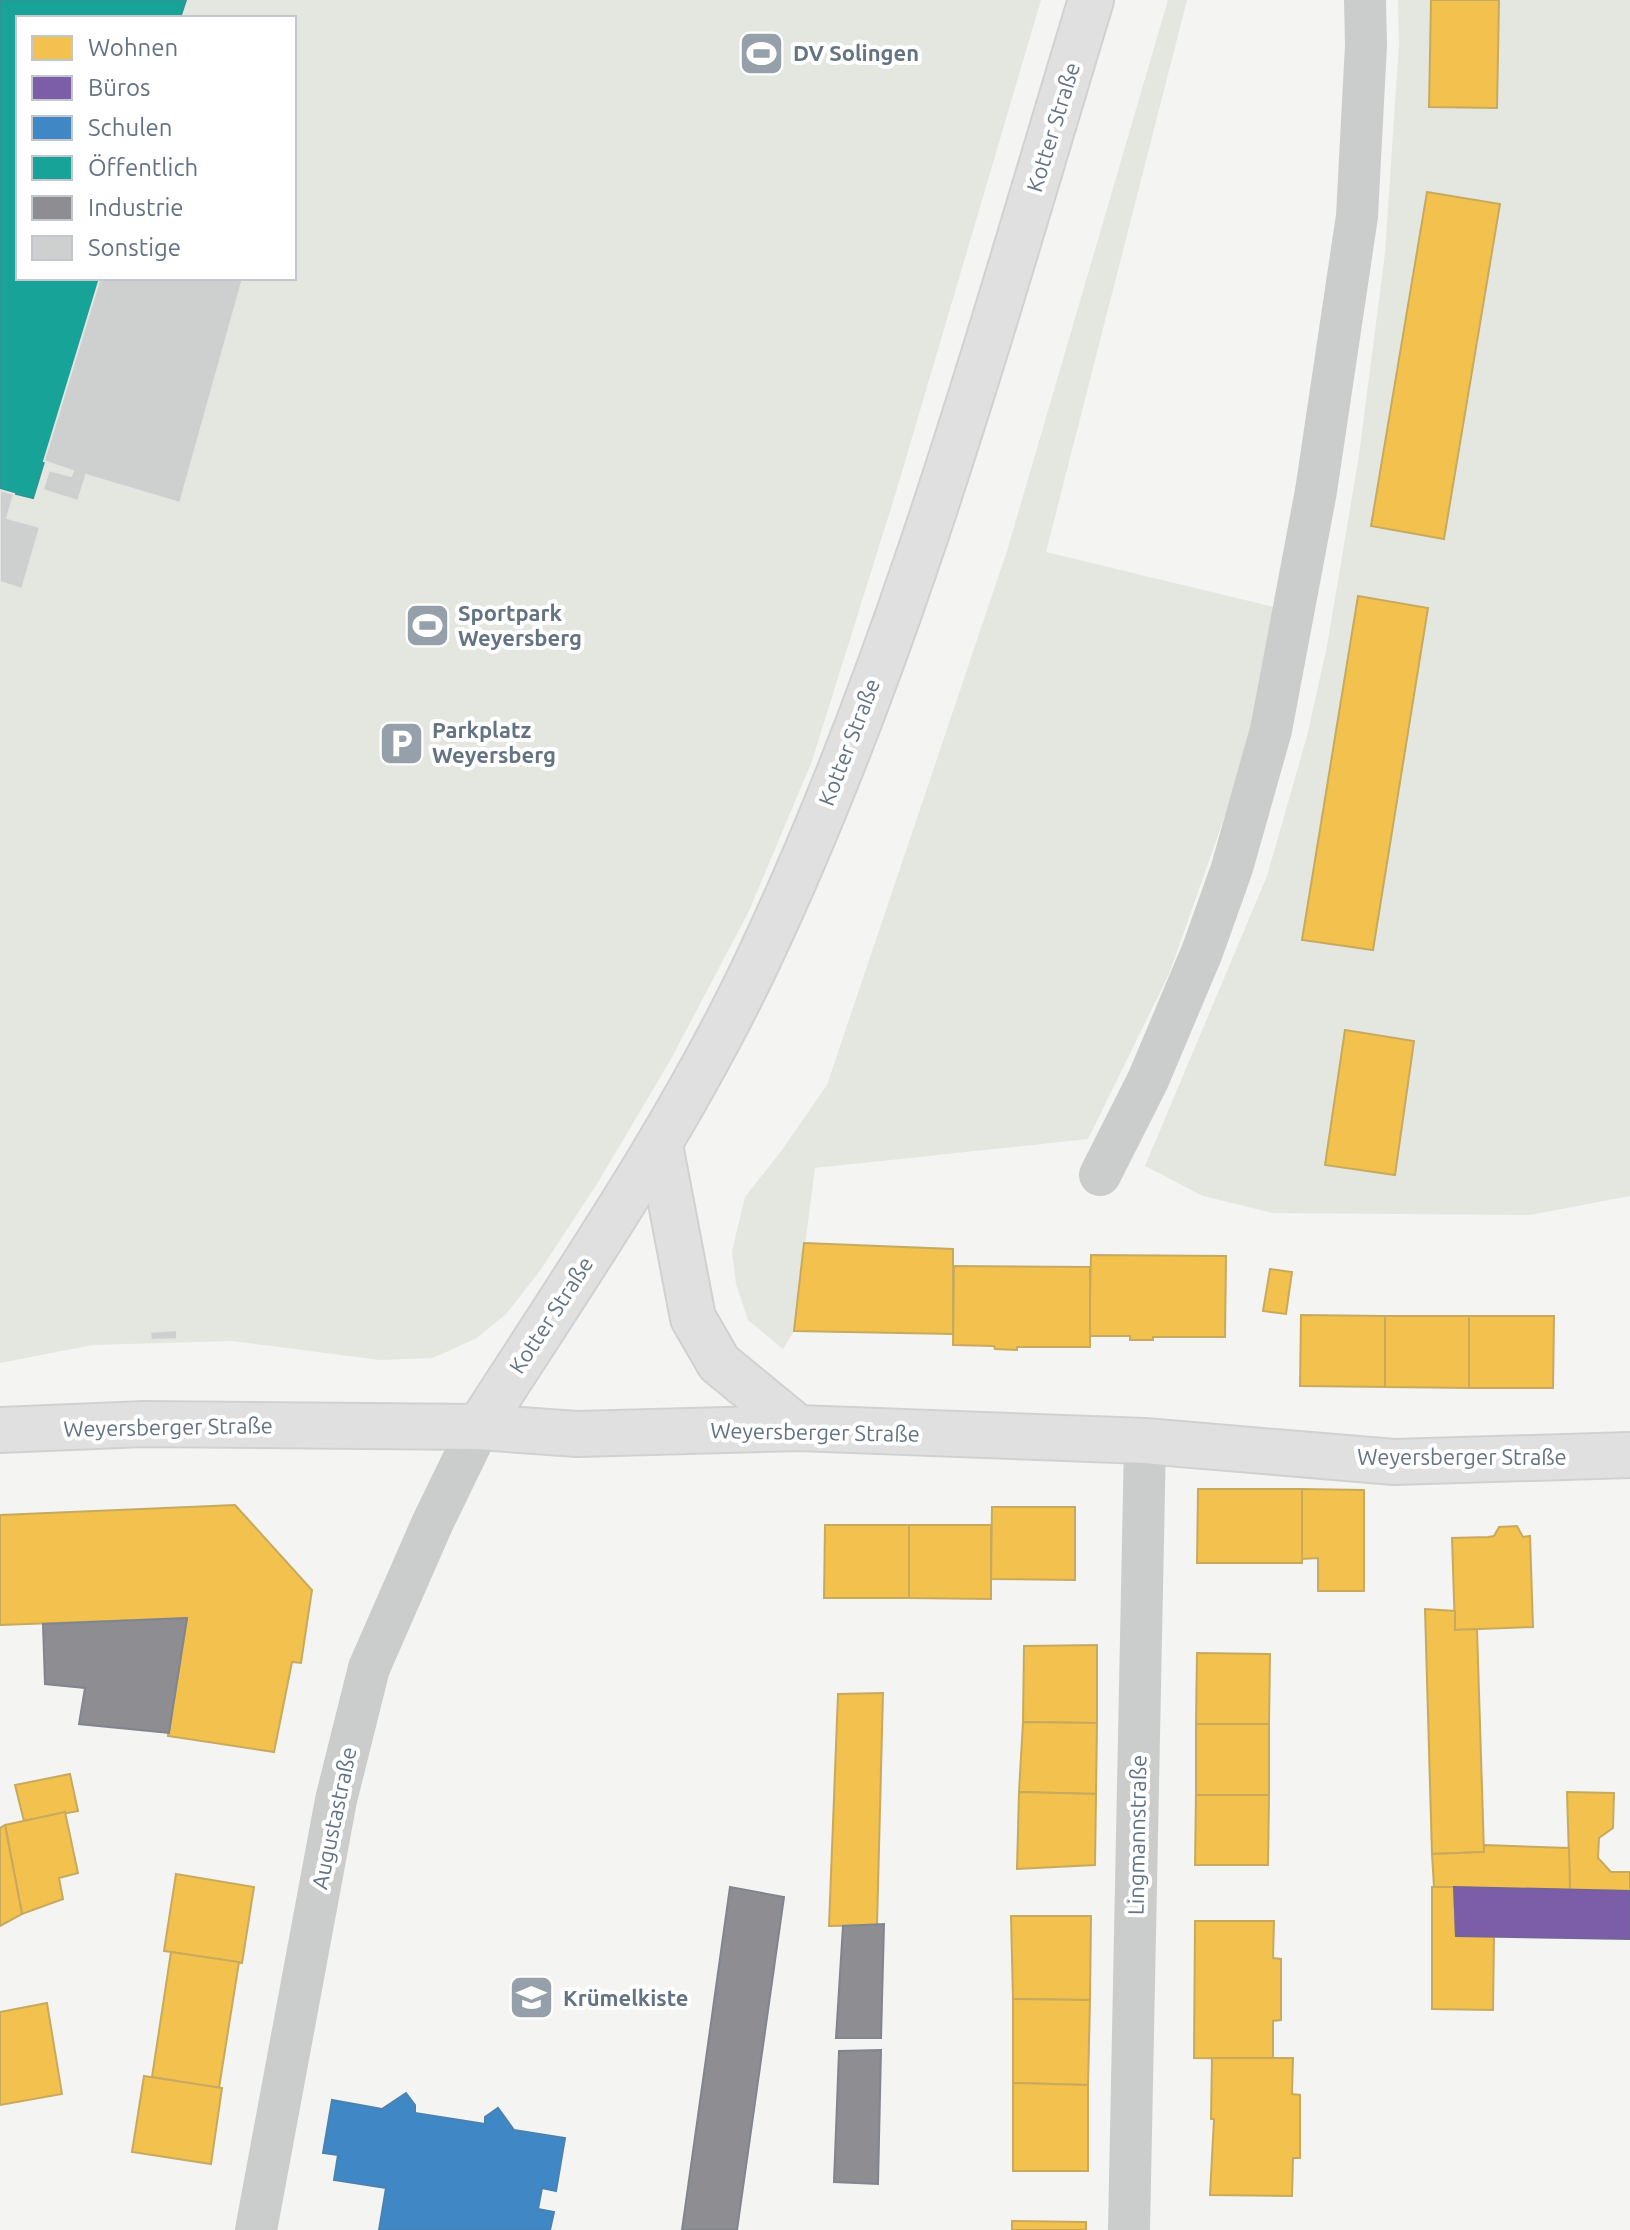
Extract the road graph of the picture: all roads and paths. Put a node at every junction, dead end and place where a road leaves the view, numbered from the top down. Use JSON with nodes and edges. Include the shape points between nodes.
{"nodes":[{"id":1,"x":1091,"y":0,"type":"edge"},
{"id":2,"x":1365,"y":0,"type":"edge"},
{"id":3,"x":660,"y":1145,"type":"junction"},
{"id":4,"x":1100,"y":1175,"type":"dead end"},
{"id":5,"x":479,"y":1427,"type":"junction"},
{"id":6,"x":798,"y":1428,"type":"junction"},
{"id":7,"x":0,"y":1430,"type":"edge"},
{"id":8,"x":1145,"y":1441,"type":"junction"},
{"id":9,"x":1630,"y":1455,"type":"edge"},
{"id":10,"x":256,"y":2230,"type":"edge"},
{"id":11,"x":1129,"y":2230,"type":"edge"}],
"edges":[{"from":1,"to":3,"type":"street","name":"Kotter Straße","via":[[936,506],[869,695],[761,954]]},
{"from":2,"to":4,"type":"street","via":[[1357,216],[1316,491],[1271,730],[1202,952],[1148,1080]]},
{"from":3,"to":5,"type":"street","name":"Kotter Straße"},
{"from":3,"to":6,"type":"street","via":[[693,1318],[719,1363]]},
{"from":5,"to":6,"type":"street","name":"Weyersberger Straße","via":[[577,1434]]},
{"from":5,"to":7,"type":"street","name":"Weyersberger Straße","via":[[144,1424]]},
{"from":5,"to":10,"type":"street","name":"Augustastraße","via":[[369,1668],[336,1800]]},
{"from":6,"to":8,"type":"street","name":"Weyersberger Straße"},
{"from":8,"to":9,"type":"street","name":"Weyersberger Straße","via":[[1394,1462]]},
{"from":8,"to":11,"type":"street","name":"Lingmannstraße"}]}
